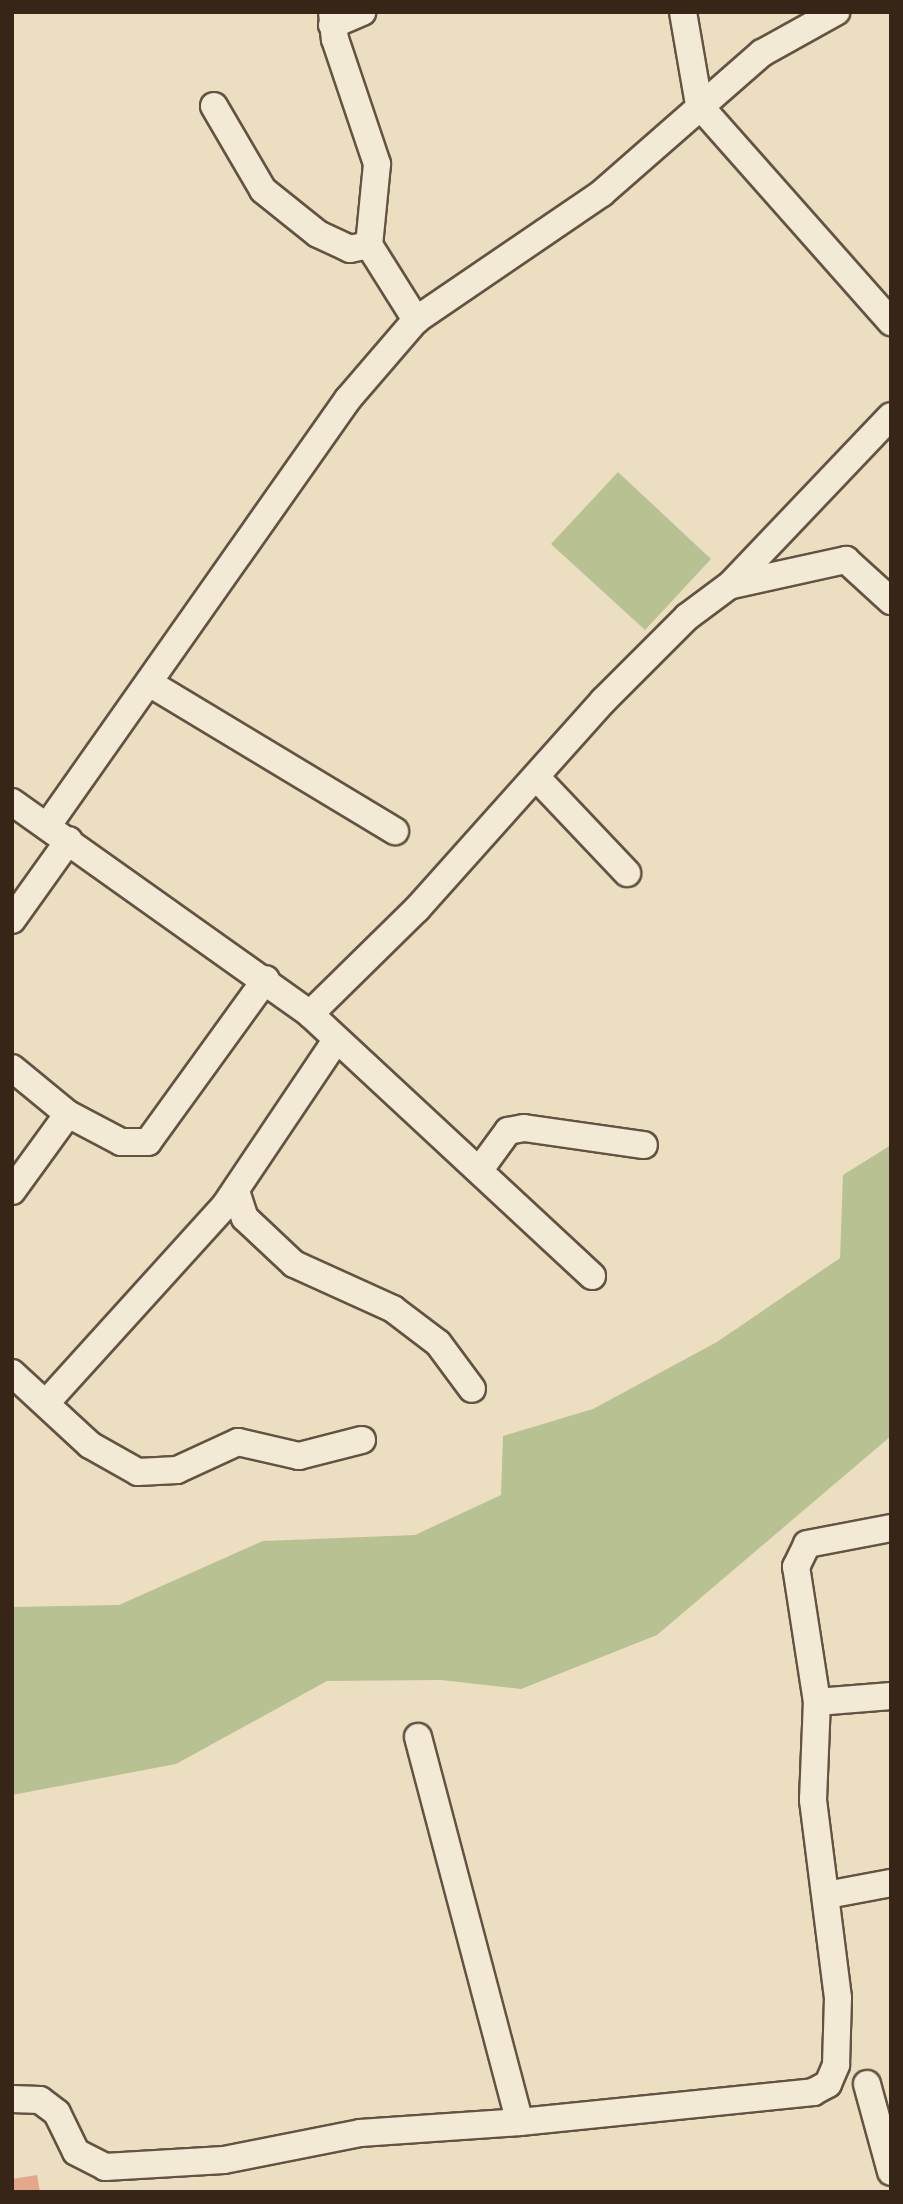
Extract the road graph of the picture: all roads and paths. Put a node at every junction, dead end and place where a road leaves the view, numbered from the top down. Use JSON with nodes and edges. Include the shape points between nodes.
{"nodes":[{"id":1,"x":362,"y":12,"type":"edge"},
{"id":2,"x":683,"y":12,"type":"edge"},
{"id":3,"x":836,"y":12,"type":"edge"},
{"id":4,"x":332,"y":18,"type":"edge"},
{"id":5,"x":699,"y":105,"type":"junction"},
{"id":6,"x":214,"y":106,"type":"dead end"},
{"id":7,"x":369,"y":245,"type":"junction"},
{"id":8,"x":416,"y":320,"type":"junction"},
{"id":9,"x":891,"y":322,"type":"edge"},
{"id":10,"x":891,"y":416,"type":"edge"},
{"id":11,"x":730,"y":586,"type":"junction"},
{"id":12,"x":891,"y":601,"type":"edge"},
{"id":13,"x":151,"y":684,"type":"junction"},
{"id":14,"x":537,"y":778,"type":"junction"},
{"id":15,"x":12,"y":802,"type":"edge"},
{"id":16,"x":395,"y":831,"type":"dead end"},
{"id":17,"x":58,"y":833,"type":"junction"},
{"id":18,"x":627,"y":873,"type":"dead end"},
{"id":19,"x":12,"y":920,"type":"edge"},
{"id":20,"x":266,"y":979,"type":"junction"},
{"id":21,"x":310,"y":1014,"type":"junction"},
{"id":22,"x":335,"y":1042,"type":"junction"},
{"id":23,"x":12,"y":1068,"type":"edge"},
{"id":24,"x":68,"y":1114,"type":"junction"},
{"id":25,"x":643,"y":1144,"type":"dead end"},
{"id":26,"x":481,"y":1168,"type":"junction"},
{"id":27,"x":12,"y":1191,"type":"edge"},
{"id":28,"x":236,"y":1191,"type":"junction"},
{"id":29,"x":592,"y":1276,"type":"dead end"},
{"id":30,"x":12,"y":1373,"type":"edge"},
{"id":31,"x":472,"y":1389,"type":"dead end"},
{"id":32,"x":46,"y":1404,"type":"junction"},
{"id":33,"x":362,"y":1440,"type":"dead end"},
{"id":34,"x":891,"y":1528,"type":"edge"},
{"id":35,"x":891,"y":1696,"type":"edge"},
{"id":36,"x":817,"y":1702,"type":"junction"},
{"id":37,"x":418,"y":1737,"type":"dead end"},
{"id":38,"x":891,"y":1883,"type":"edge"},
{"id":39,"x":827,"y":1895,"type":"junction"},
{"id":40,"x":879,"y":2082,"type":"edge"},
{"id":41,"x":828,"y":2084,"type":"junction"},
{"id":42,"x":12,"y":2099,"type":"edge"},
{"id":43,"x":520,"y":2122,"type":"junction"},
{"id":44,"x":891,"y":2172,"type":"edge"}],
"edges":[{"from":1,"to":4,"type":"street"},
{"from":2,"to":5,"type":"street"},
{"from":3,"to":5,"type":"street","via":[[762,53]]},
{"from":4,"to":7,"type":"street","via":[[377,164]]},
{"from":5,"to":8,"type":"street","via":[[602,193]]},
{"from":5,"to":9,"type":"street"},
{"from":6,"to":7,"type":"street","via":[[263,190],[318,234],[350,249]]},
{"from":7,"to":8,"type":"street"},
{"from":8,"to":13,"type":"street","via":[[348,399]]},
{"from":10,"to":11,"type":"street"},
{"from":11,"to":12,"type":"street","via":[[846,560]]},
{"from":11,"to":14,"type":"street","via":[[687,617]]},
{"from":13,"to":16,"type":"street"},
{"from":13,"to":17,"type":"street"},
{"from":14,"to":18,"type":"street"},
{"from":14,"to":21,"type":"street"},
{"from":15,"to":17,"type":"street"},
{"from":17,"to":19,"type":"street"},
{"from":17,"to":20,"type":"street"},
{"from":20,"to":21,"type":"street"},
{"from":20,"to":24,"type":"street","via":[[148,1142],[121,1142]]},
{"from":21,"to":22,"type":"street"},
{"from":22,"to":26,"type":"street"},
{"from":22,"to":28,"type":"street"},
{"from":23,"to":24,"type":"street"},
{"from":24,"to":27,"type":"street"},
{"from":25,"to":26,"type":"street","via":[[524,1128],[508,1131]]},
{"from":26,"to":29,"type":"street"},
{"from":28,"to":31,"type":"street","via":[[245,1218],[293,1264],[393,1309],[438,1343]]},
{"from":28,"to":32,"type":"street"},
{"from":30,"to":32,"type":"street"},
{"from":32,"to":33,"type":"street","via":[[103,1455],[138,1472],[177,1470],[238,1442],[299,1456]]},
{"from":34,"to":36,"type":"street","via":[[807,1544],[800,1555],[796,1567]]},
{"from":35,"to":36,"type":"street"},
{"from":36,"to":39,"type":"street","via":[[813,1800]]},
{"from":37,"to":43,"type":"street"},
{"from":38,"to":39,"type":"street"},
{"from":39,"to":41,"type":"street","via":[[838,1998],[836,2066]]},
{"from":40,"to":41,"type":"street"},
{"from":40,"to":44,"type":"street"},
{"from":41,"to":43,"type":"street","via":[[813,2092]]},
{"from":42,"to":43,"type":"street","via":[[40,2100],[57,2113],[76,2152],[105,2167],[224,2160],[360,2133]]}]}
